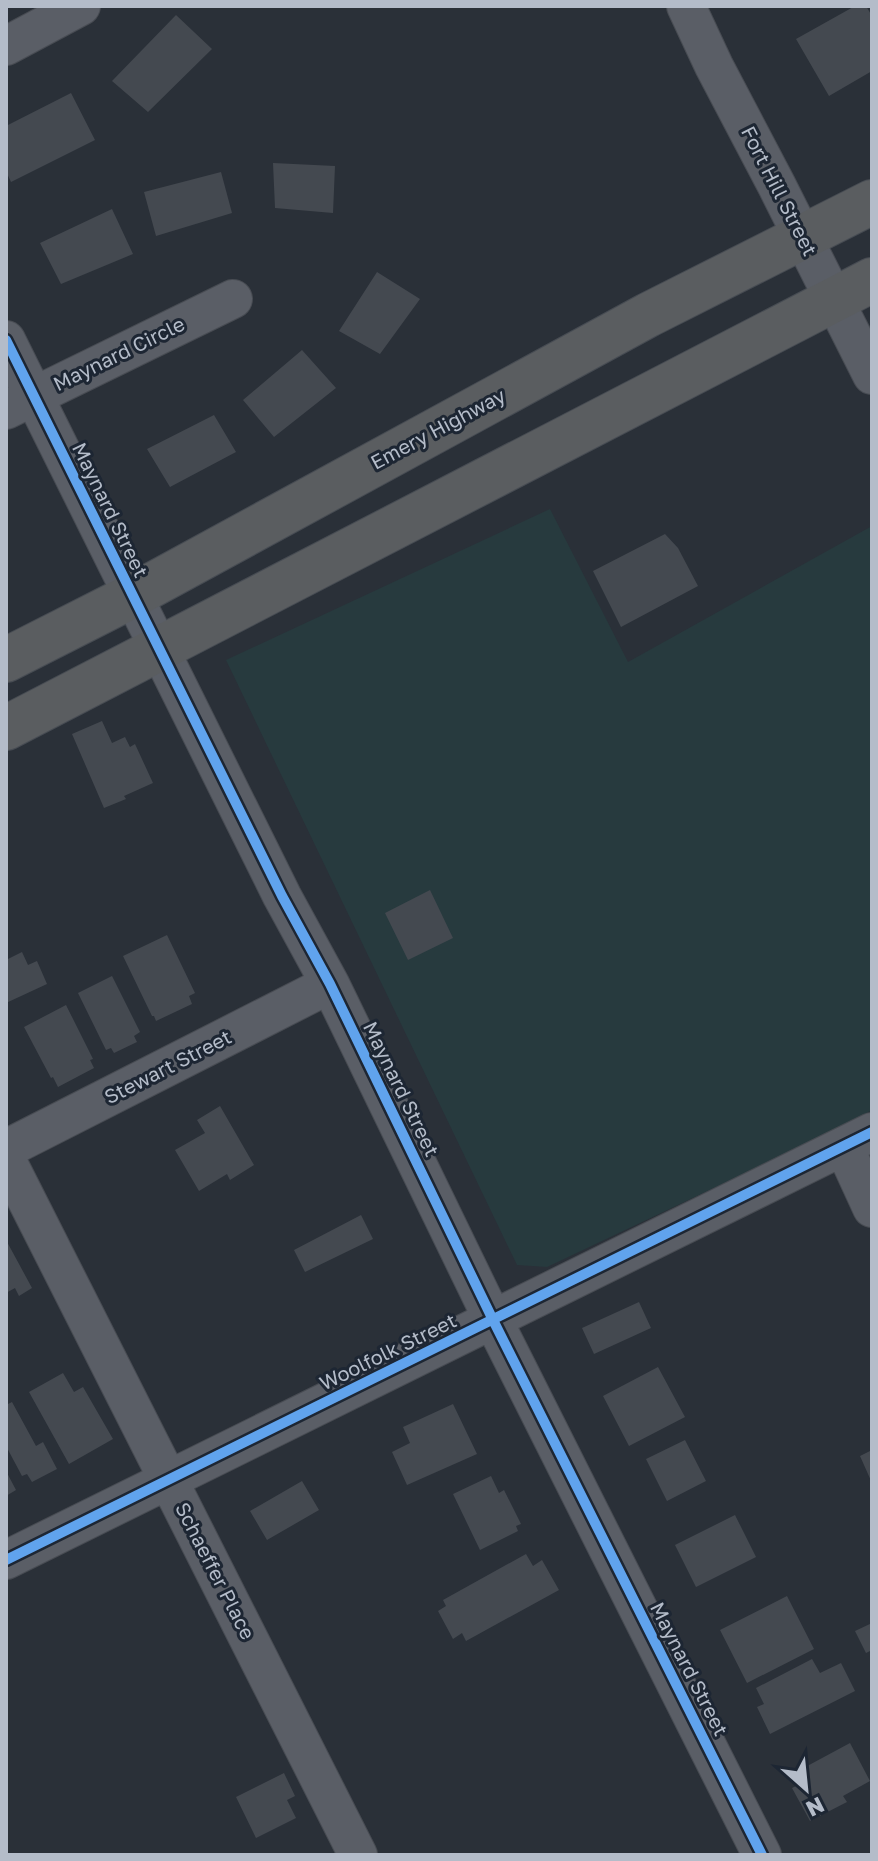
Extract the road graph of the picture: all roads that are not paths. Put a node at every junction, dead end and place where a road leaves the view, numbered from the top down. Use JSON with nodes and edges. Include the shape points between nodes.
{"nodes":[{"id":1,"x":81,"y":6,"type":"edge"},
{"id":2,"x":686,"y":6,"type":"edge"},
{"id":3,"x":6,"y":46,"type":"edge"},
{"id":4,"x":872,"y":202,"type":"edge"},
{"id":5,"x":802,"y":237,"type":"junction"},
{"id":6,"x":872,"y":280,"type":"edge"},
{"id":7,"x":233,"y":299,"type":"dead end"},
{"id":8,"x":834,"y":300,"type":"junction"},
{"id":9,"x":6,"y":340,"type":"edge"},
{"id":10,"x":872,"y":375,"type":"edge"},
{"id":11,"x":20,"y":403,"type":"edge"},
{"id":12,"x":132,"y":596,"type":"junction"},
{"id":13,"x":160,"y":649,"type":"junction"},
{"id":14,"x":6,"y":660,"type":"edge"},
{"id":15,"x":6,"y":728,"type":"edge"},
{"id":16,"x":330,"y":984,"type":"junction"},
{"id":17,"x":858,"y":1140,"type":"edge"},
{"id":18,"x":6,"y":1149,"type":"edge"},
{"id":19,"x":6,"y":1159,"type":"edge"},
{"id":20,"x":872,"y":1208,"type":"edge"},
{"id":21,"x":493,"y":1320,"type":"junction"},
{"id":22,"x":169,"y":1479,"type":"junction"},
{"id":23,"x":6,"y":1560,"type":"edge"},
{"id":24,"x":358,"y":1855,"type":"edge"},
{"id":25,"x":762,"y":1855,"type":"edge"}],
"edges":[{"from":1,"to":3,"type":"street"},
{"from":2,"to":5,"type":"street","name":"Fort Hill Street"},
{"from":4,"to":5,"type":"highway","name":"Emery Highway"},
{"from":5,"to":8,"type":"street","name":"Fort Hill Street"},
{"from":5,"to":12,"type":"highway","name":"Emery Highway"},
{"from":6,"to":8,"type":"highway"},
{"from":7,"to":11,"type":"street","name":"Maynard Circle"},
{"from":8,"to":10,"type":"street","name":"Fort Hill Street"},
{"from":8,"to":13,"type":"highway"},
{"from":9,"to":11,"type":"street","name":"Maynard Street"},
{"from":11,"to":12,"type":"street","name":"Maynard Street"},
{"from":12,"to":13,"type":"street","name":"Maynard Street"},
{"from":12,"to":14,"type":"highway","name":"Emery Highway"},
{"from":13,"to":15,"type":"highway"},
{"from":13,"to":16,"type":"street","name":"Maynard Street"},
{"from":16,"to":18,"type":"street","name":"Stewart Street"},
{"from":16,"to":21,"type":"street","name":"Maynard Street"},
{"from":17,"to":20,"type":"street"},
{"from":17,"to":21,"type":"street","name":"Woolfolk Street"},
{"from":19,"to":22,"type":"street","name":"Schaeffer Place"},
{"from":21,"to":22,"type":"street","name":"Woolfolk Street"},
{"from":21,"to":25,"type":"street","name":"Maynard Street"},
{"from":22,"to":23,"type":"street","name":"Woolfolk Street"},
{"from":22,"to":24,"type":"street","name":"Schaeffer Place"}]}
